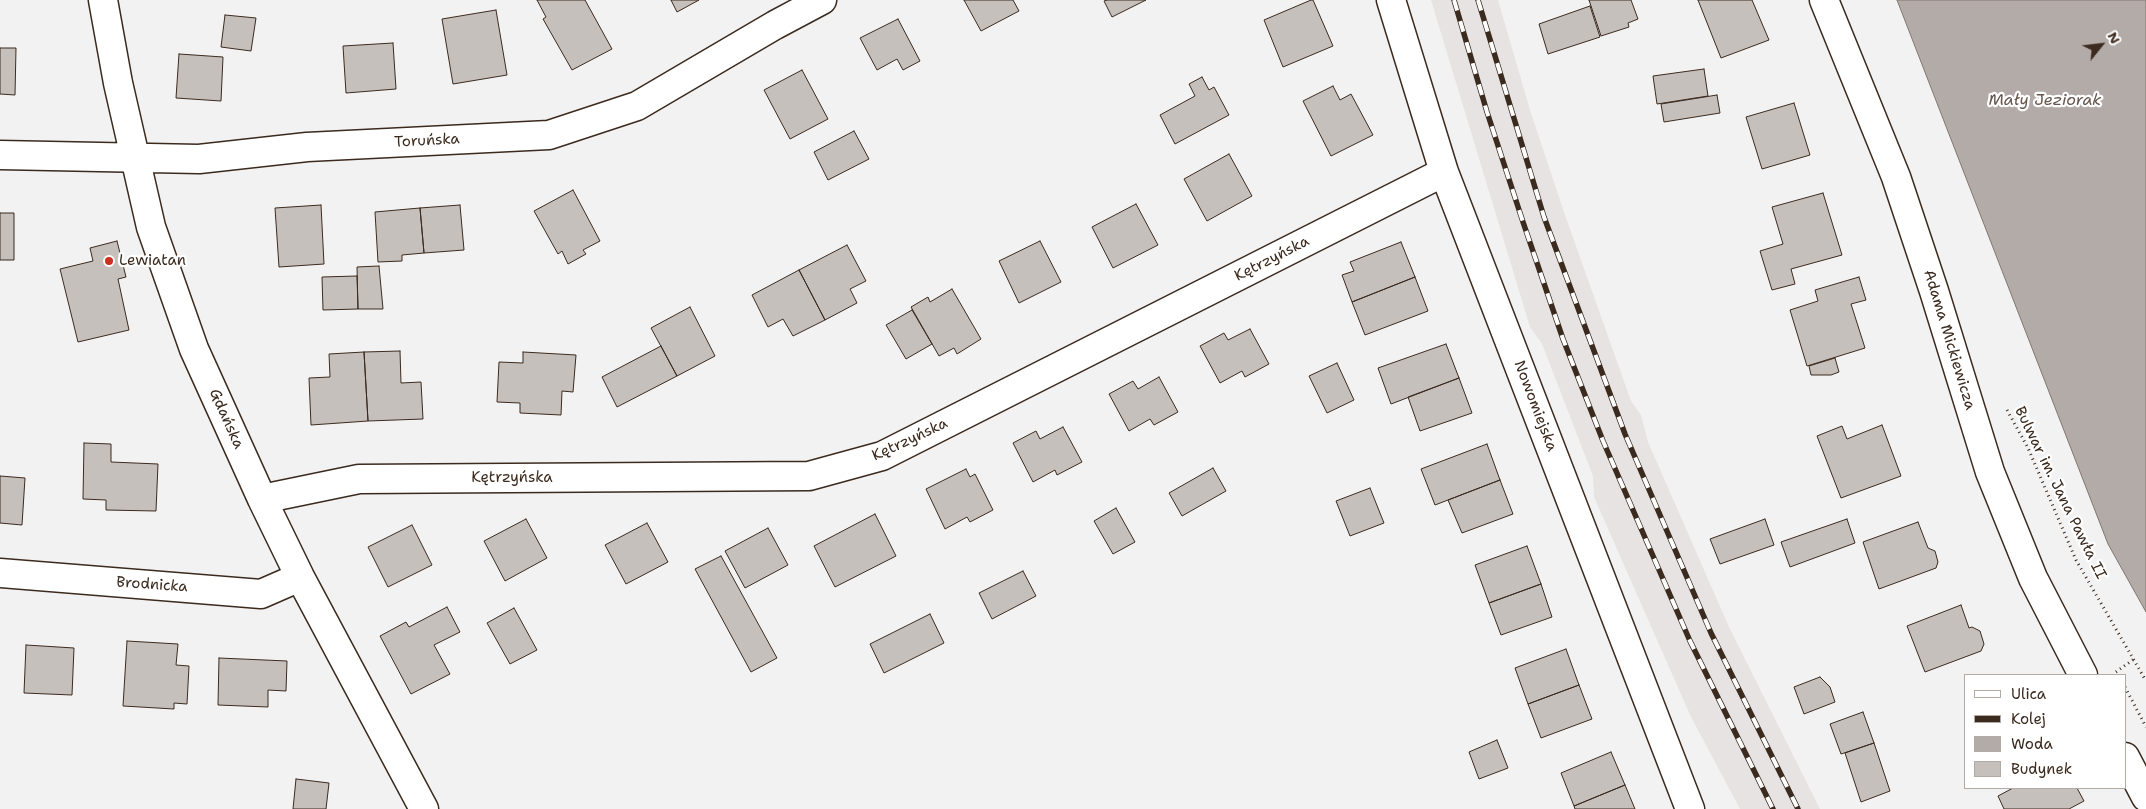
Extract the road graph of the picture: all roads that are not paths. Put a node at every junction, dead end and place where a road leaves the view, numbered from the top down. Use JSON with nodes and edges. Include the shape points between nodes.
{"nodes":[{"id":1,"x":104,"y":0,"type":"edge"},
{"id":2,"x":822,"y":0,"type":"edge"},
{"id":3,"x":1391,"y":0,"type":"edge"},
{"id":4,"x":1824,"y":0,"type":"edge"},
{"id":5,"x":0,"y":155,"type":"edge"},
{"id":6,"x":136,"y":156,"type":"junction"},
{"id":7,"x":1444,"y":172,"type":"junction"},
{"id":8,"x":262,"y":499,"type":"junction"},
{"id":9,"x":0,"y":573,"type":"edge"},
{"id":10,"x":300,"y":577,"type":"junction"},
{"id":11,"x":2082,"y":674,"type":"edge"},
{"id":12,"x":2126,"y":759,"type":"edge"},
{"id":13,"x":2146,"y":797,"type":"edge"},
{"id":14,"x":424,"y":809,"type":"edge"},
{"id":15,"x":1690,"y":809,"type":"edge"}],
"edges":[{"from":1,"to":6,"type":"street","name":"Gdańska","via":[[118,83]]},
{"from":2,"to":6,"type":"street","name":"Toruńska","via":[[637,106],[549,135],[307,147],[198,159]]},
{"from":3,"to":7,"type":"street","name":"Nowomiejska"},
{"from":4,"to":11,"type":"street","name":"Adama Mickiewicza","via":[[1896,177],[1990,472],[2033,578]]},
{"from":5,"to":6,"type":"street","name":"Toruńska"},
{"from":6,"to":8,"type":"street","name":"Gdańska","via":[[152,227],[194,349]]},
{"from":7,"to":8,"type":"street","name":"Kętrzyńska","via":[[882,456],[809,476],[359,479]]},
{"from":7,"to":15,"type":"street","name":"Nowomiejska"},
{"from":8,"to":10,"type":"street","name":"Gdańska"},
{"from":9,"to":10,"type":"street","name":"Brodnicka","via":[[261,594]]},
{"from":10,"to":14,"type":"street","name":"Gdańska"},
{"from":12,"to":13,"type":"street"}]}
